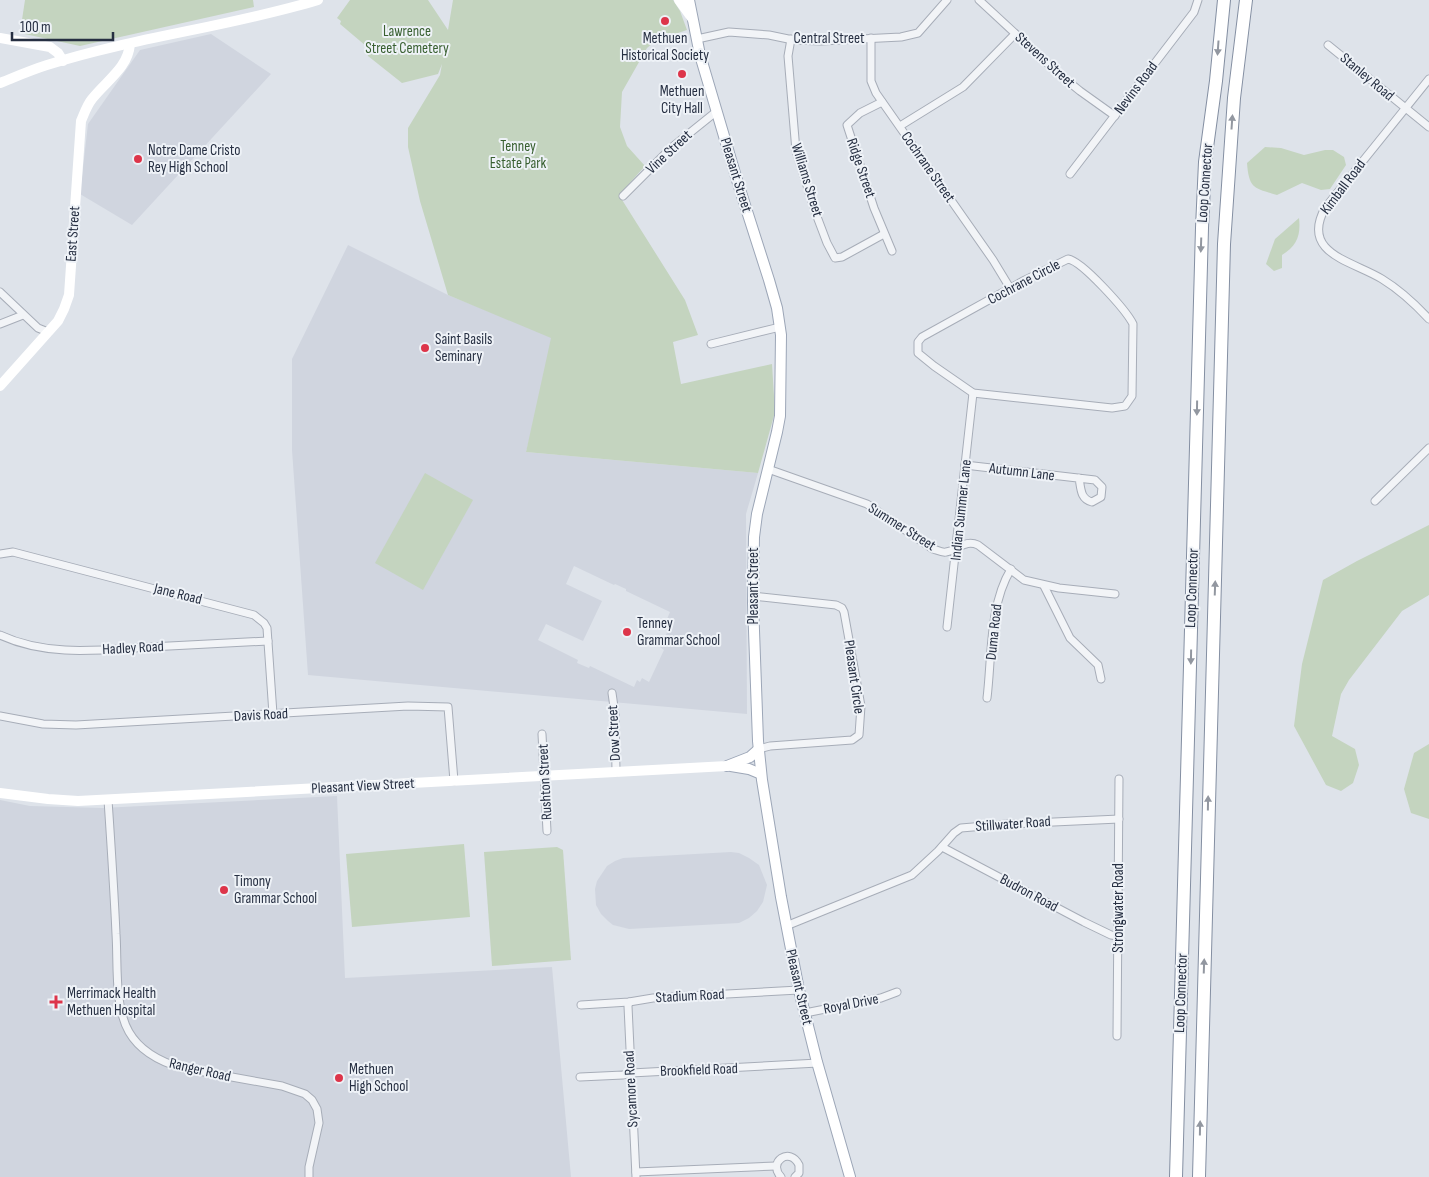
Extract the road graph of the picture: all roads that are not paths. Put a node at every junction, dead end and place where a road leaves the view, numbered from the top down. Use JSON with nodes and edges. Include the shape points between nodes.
{"nodes":[{"id":1,"x":318,"y":0,"type":"edge"},
{"id":2,"x":679,"y":0,"type":"edge"},
{"id":3,"x":689,"y":0,"type":"edge"},
{"id":4,"x":947,"y":0,"type":"edge"},
{"id":5,"x":979,"y":0,"type":"edge"},
{"id":6,"x":1198,"y":0,"type":"edge"},
{"id":7,"x":1224,"y":0,"type":"edge"},
{"id":8,"x":1246,"y":0,"type":"edge"},
{"id":9,"x":1254,"y":0,"type":"edge"},
{"id":10,"x":692,"y":18,"type":"junction"},
{"id":11,"x":1015,"y":34,"type":"junction"},
{"id":12,"x":0,"y":38,"type":"edge"},
{"id":13,"x":871,"y":38,"type":"junction"},
{"id":14,"x":697,"y":39,"type":"junction"},
{"id":15,"x":791,"y":40,"type":"junction"},
{"id":16,"x":130,"y":44,"type":"junction"},
{"id":17,"x":1328,"y":45,"type":"dead end"},
{"id":18,"x":43,"y":47,"type":"junction"},
{"id":19,"x":113,"y":48,"type":"junction"},
{"id":20,"x":63,"y":61,"type":"junction"},
{"id":21,"x":47,"y":65,"type":"junction"},
{"id":22,"x":118,"y":71,"type":"junction"},
{"id":23,"x":1429,"y":79,"type":"edge"},
{"id":24,"x":0,"y":83,"type":"edge"},
{"id":25,"x":1234,"y":98,"type":"junction"},
{"id":26,"x":882,"y":102,"type":"junction"},
{"id":27,"x":1406,"y":108,"type":"junction"},
{"id":28,"x":717,"y":111,"type":"junction"},
{"id":29,"x":1115,"y":116,"type":"junction"},
{"id":30,"x":900,"y":126,"type":"junction"},
{"id":31,"x":1429,"y":127,"type":"edge"},
{"id":32,"x":1070,"y":174,"type":"dead end"},
{"id":33,"x":624,"y":196,"type":"dead end"},
{"id":34,"x":884,"y":234,"type":"junction"},
{"id":35,"x":892,"y":251,"type":"dead end"},
{"id":36,"x":1010,"y":288,"type":"junction"},
{"id":37,"x":0,"y":292,"type":"edge"},
{"id":38,"x":24,"y":315,"type":"junction"},
{"id":39,"x":1429,"y":319,"type":"edge"},
{"id":40,"x":0,"y":324,"type":"edge"},
{"id":41,"x":780,"y":327,"type":"junction"},
{"id":42,"x":48,"y":332,"type":"junction"},
{"id":43,"x":711,"y":344,"type":"dead end"},
{"id":44,"x":0,"y":386,"type":"edge"},
{"id":45,"x":973,"y":393,"type":"junction"},
{"id":46,"x":1429,"y":448,"type":"edge"},
{"id":47,"x":965,"y":465,"type":"junction"},
{"id":48,"x":768,"y":469,"type":"junction"},
{"id":49,"x":1079,"y":478,"type":"dead end"},
{"id":50,"x":1375,"y":501,"type":"dead end"},
{"id":51,"x":957,"y":548,"type":"junction"},
{"id":52,"x":0,"y":554,"type":"edge"},
{"id":53,"x":1011,"y":569,"type":"junction"},
{"id":54,"x":1044,"y":586,"type":"junction"},
{"id":55,"x":1115,"y":594,"type":"dead end"},
{"id":56,"x":753,"y":596,"type":"junction"},
{"id":57,"x":947,"y":627,"type":"dead end"},
{"id":58,"x":0,"y":635,"type":"edge"},
{"id":59,"x":268,"y":640,"type":"junction"},
{"id":60,"x":1101,"y":679,"type":"dead end"},
{"id":61,"x":612,"y":693,"type":"dead end"},
{"id":62,"x":987,"y":698,"type":"dead end"},
{"id":63,"x":272,"y":714,"type":"junction"},
{"id":64,"x":0,"y":716,"type":"edge"},
{"id":65,"x":542,"y":734,"type":"dead end"},
{"id":66,"x":759,"y":749,"type":"junction"},
{"id":67,"x":727,"y":766,"type":"junction"},
{"id":68,"x":616,"y":772,"type":"junction"},
{"id":69,"x":762,"y":774,"type":"junction"},
{"id":70,"x":544,"y":776,"type":"junction"},
{"id":71,"x":1119,"y":780,"type":"dead end"},
{"id":72,"x":454,"y":781,"type":"junction"},
{"id":73,"x":0,"y":793,"type":"edge"},
{"id":74,"x":108,"y":800,"type":"junction"},
{"id":75,"x":1119,"y":819,"type":"junction"},
{"id":76,"x":547,"y":831,"type":"dead end"},
{"id":77,"x":942,"y":847,"type":"junction"},
{"id":78,"x":786,"y":926,"type":"junction"},
{"id":79,"x":1118,"y":936,"type":"junction"},
{"id":80,"x":799,"y":990,"type":"junction"},
{"id":81,"x":896,"y":992,"type":"dead end"},
{"id":82,"x":629,"y":1002,"type":"junction"},
{"id":83,"x":581,"y":1006,"type":"dead end"},
{"id":84,"x":804,"y":1013,"type":"junction"},
{"id":85,"x":1117,"y":1036,"type":"dead end"},
{"id":86,"x":818,"y":1063,"type":"junction"},
{"id":87,"x":631,"y":1073,"type":"junction"},
{"id":88,"x":580,"y":1077,"type":"dead end"},
{"id":89,"x":776,"y":1166,"type":"junction"},
{"id":90,"x":636,"y":1175,"type":"edge"},
{"id":91,"x":309,"y":1177,"type":"edge"},
{"id":92,"x":781,"y":1177,"type":"edge"},
{"id":93,"x":795,"y":1177,"type":"edge"},
{"id":94,"x":850,"y":1177,"type":"edge"},
{"id":95,"x":1176,"y":1177,"type":"edge"},
{"id":96,"x":1199,"y":1177,"type":"edge"}],
"edges":[{"from":1,"to":16,"type":"main road","via":[[282,11]]},
{"from":2,"to":10,"type":"main road"},
{"from":3,"to":10,"type":"main road","name":"Pleasant Street"},
{"from":4,"to":13,"type":"street","name":"Central Street","via":[[918,33]]},
{"from":5,"to":11,"type":"street","name":"Stevens Street"},
{"from":6,"to":29,"type":"street","name":"Nevins Road","via":[[1194,12]]},
{"from":7,"to":95,"type":"highway","name":"Loop Connector","one_way":true,"via":[[1205,162],[1202,228]]},
{"from":8,"to":25,"type":"highway","name":"Loop Connector"},
{"from":9,"to":25,"type":"highway"},
{"from":10,"to":14,"type":"main road","name":"Pleasant Street"},
{"from":11,"to":29,"type":"street","name":"Stevens Street","via":[[1073,86]]},
{"from":11,"to":30,"type":"street","via":[[963,87]]},
{"from":12,"to":18,"type":"main road"},
{"from":13,"to":15,"type":"street","name":"Central Street"},
{"from":13,"to":26,"type":"street","name":"Cochrane Street","via":[[871,81]]},
{"from":14,"to":15,"type":"street","name":"Central Street","via":[[729,32]]},
{"from":14,"to":28,"type":"main road","name":"Pleasant Street"},
{"from":15,"to":34,"type":"street","name":"Williams Street","via":[[788,56],[796,151],[827,243],[835,258],[842,257]]},
{"from":16,"to":19,"type":"main road"},
{"from":16,"to":22,"type":"main road","name":"East Street","via":[[130,54]]},
{"from":17,"to":27,"type":"street","name":"Stanley Road"},
{"from":18,"to":20,"type":"main road","via":[[50,47]]},
{"from":18,"to":21,"type":"main road","via":[[42,55]]},
{"from":19,"to":20,"type":"main road"},
{"from":19,"to":22,"type":"main road"},
{"from":20,"to":21,"type":"main road"},
{"from":21,"to":24,"type":"main road"},
{"from":22,"to":42,"type":"main road","name":"East Street","via":[[92,100],[81,121],[69,295],[58,321]]},
{"from":23,"to":27,"type":"street","name":"Kimball Road"},
{"from":96,"to":25,"type":"highway","name":"Loop Connector","one_way":true,"via":[[1224,244]]},
{"from":26,"to":30,"type":"street","name":"Cochrane Street"},
{"from":26,"to":34,"type":"street","name":"Ridge Street","via":[[860,113],[847,125]]},
{"from":27,"to":31,"type":"street","name":"Stanley Road"},
{"from":27,"to":39,"type":"street","name":"Kimball Road","via":[[1325,208],[1318,233],[1325,248],[1393,286]]},
{"from":28,"to":33,"type":"street","name":"Vine Street","via":[[671,148]]},
{"from":28,"to":41,"type":"main road","name":"Pleasant Street","via":[[769,280]]},
{"from":29,"to":32,"type":"street","name":"Nevins Road"},
{"from":30,"to":36,"type":"street","name":"Cochrane Street"},
{"from":34,"to":35,"type":"street","name":"Ridge Street"},
{"from":36,"to":45,"type":"street","name":"Cochrane Circle","via":[[918,342],[918,354]]},
{"from":36,"to":45,"type":"street","name":"Cochrane Circle","via":[[1068,259],[1079,264],[1109,293],[1133,324],[1132,396],[1125,406],[1112,408]]},
{"from":37,"to":38,"type":"street"},
{"from":38,"to":40,"type":"street"},
{"from":38,"to":42,"type":"street","via":[[38,328]]},
{"from":41,"to":43,"type":"street"},
{"from":41,"to":48,"type":"main road","name":"Pleasant Street","via":[[780,416]]},
{"from":42,"to":44,"type":"main road","name":"East Street"},
{"from":45,"to":47,"type":"street","name":"Indian Summer Lane"},
{"from":46,"to":50,"type":"street"},
{"from":47,"to":49,"type":"street","name":"Autumn Lane"},
{"from":47,"to":51,"type":"street","name":"Indian Summer Lane"},
{"from":48,"to":51,"type":"street","name":"Summer Street","via":[[867,504],[933,549],[944,553]]},
{"from":48,"to":56,"type":"main road","name":"Pleasant Street","via":[[756,514]]},
{"from":51,"to":53,"type":"street","name":"Summer Street","via":[[972,542]]},
{"from":51,"to":57,"type":"street","name":"Indian Summer Lane"},
{"from":52,"to":59,"type":"street","name":"Jane Road","via":[[13,552],[248,612],[264,623]]},
{"from":53,"to":54,"type":"street","name":"Summer Street","via":[[1024,580]]},
{"from":53,"to":62,"type":"street","name":"Duma Road","via":[[996,609]]},
{"from":54,"to":55,"type":"street","name":"Summer Street"},
{"from":54,"to":60,"type":"street","via":[[1070,638],[1098,665]]},
{"from":56,"to":66,"type":"main road","name":"Pleasant Street"},
{"from":56,"to":66,"type":"street","name":"Pleasant Circle","via":[[842,608],[861,706],[859,735],[852,740]]},
{"from":58,"to":59,"type":"street","name":"Hadley Road","via":[[35,647],[70,651]]},
{"from":59,"to":63,"type":"street","name":"Jane Road"},
{"from":61,"to":68,"type":"street","name":"Dow Street"},
{"from":63,"to":64,"type":"street","name":"Davis Road","via":[[76,725],[43,724]]},
{"from":63,"to":72,"type":"street","name":"Davis Road","via":[[408,706],[448,707]]},
{"from":65,"to":70,"type":"street","name":"Rushton Street"},
{"from":66,"to":67,"type":"main road","via":[[750,757]]},
{"from":66,"to":69,"type":"main road","name":"Pleasant Street"},
{"from":67,"to":68,"type":"main road","name":"Pleasant View Street"},
{"from":67,"to":69,"type":"main road"},
{"from":68,"to":70,"type":"main road","name":"Pleasant View Street"},
{"from":69,"to":78,"type":"main road","name":"Pleasant Street"},
{"from":70,"to":72,"type":"main road","name":"Pleasant View Street"},
{"from":70,"to":76,"type":"street","name":"Rushton Street"},
{"from":71,"to":75,"type":"street","name":"Strongwater Road"},
{"from":72,"to":74,"type":"main road","name":"Pleasant View Street"},
{"from":73,"to":74,"type":"main road","name":"Pleasant View Street","via":[[64,800]]},
{"from":74,"to":91,"type":"street","name":"Ranger Road","via":[[119,989],[124,1021],[130,1034],[147,1052],[166,1063],[282,1086],[305,1094],[317,1109],[319,1123],[308,1166]]},
{"from":75,"to":77,"type":"street","name":"Stillwater Road","via":[[961,828]]},
{"from":75,"to":79,"type":"street","name":"Strongwater Road"},
{"from":77,"to":78,"type":"street","name":"Stillwater Road","via":[[912,875]]},
{"from":77,"to":79,"type":"street","name":"Budron Road","via":[[1084,922]]},
{"from":78,"to":80,"type":"main road","name":"Pleasant Street"},
{"from":79,"to":85,"type":"street","name":"Strongwater Road"},
{"from":80,"to":82,"type":"street","name":"Stadium Road"},
{"from":80,"to":84,"type":"main road","name":"Pleasant Street"},
{"from":81,"to":84,"type":"street","name":"Royal Drive","via":[[881,998]]},
{"from":82,"to":83,"type":"street","name":"Stadium Road"},
{"from":82,"to":87,"type":"street","name":"Sycamore Road"},
{"from":84,"to":86,"type":"main road","name":"Pleasant Street"},
{"from":86,"to":87,"type":"street","name":"Brookfield Road"},
{"from":86,"to":94,"type":"main road","name":"Pleasant Street"},
{"from":87,"to":88,"type":"street","name":"Brookfield Road"},
{"from":87,"to":90,"type":"street","name":"Sycamore Road"},
{"from":89,"to":90,"type":"street"},
{"from":89,"to":92,"type":"street"},
{"from":89,"to":93,"type":"street","via":[[783,1157],[795,1158],[800,1169]]}]}
